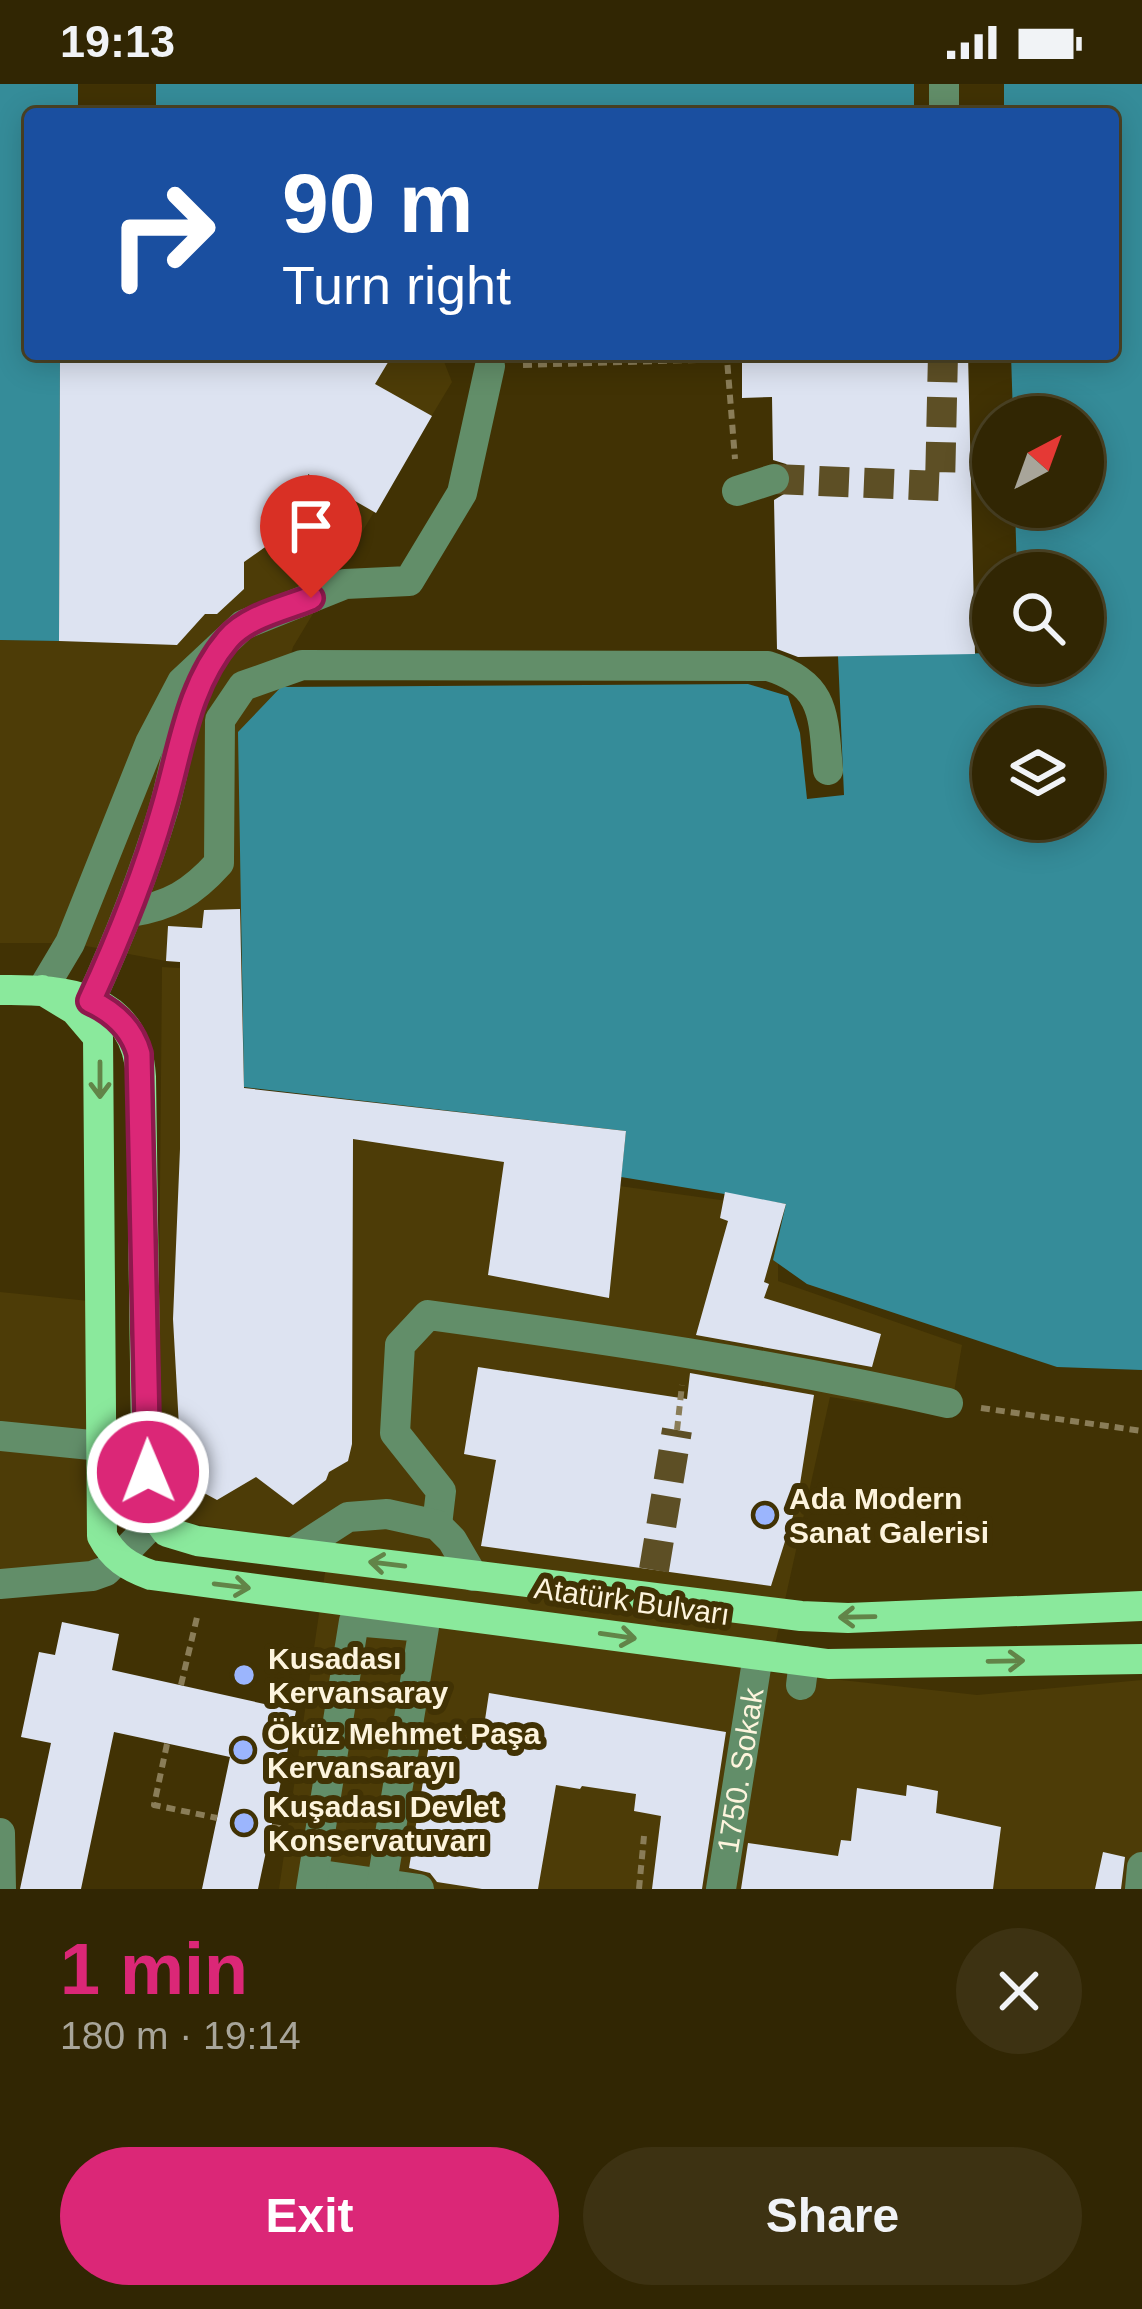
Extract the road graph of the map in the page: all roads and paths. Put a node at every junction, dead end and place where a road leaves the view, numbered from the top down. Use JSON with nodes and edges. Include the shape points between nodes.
{"nodes":[{"id":1,"x":668,"y":360,"type":"edge"},
{"id":2,"x":728,"y":360,"type":"edge"},
{"id":3,"x":490,"y":366,"type":"joint"},
{"id":4,"x":774,"y":479,"type":"tunnel mouth"},
{"id":5,"x":737,"y":491,"type":"joint"},
{"id":6,"x":228,"y":639,"type":"junction"},
{"id":7,"x":828,"y":770,"type":"dead end"},
{"id":8,"x":131,"y":912,"type":"junction"},
{"id":9,"x":0,"y":990,"type":"edge"},
{"id":10,"x":42,"y":990,"type":"junction"},
{"id":11,"x":90,"y":1001,"type":"junction"},
{"id":12,"x":686,"y":1351,"type":"junction"},
{"id":13,"x":948,"y":1403,"type":"joint"},
{"id":14,"x":677,"y":1430,"type":"tunnel mouth"},
{"id":15,"x":1142,"y":1431,"type":"edge"},
{"id":16,"x":0,"y":1436,"type":"edge"},
{"id":17,"x":101,"y":1445,"type":"junction"},
{"id":18,"x":155,"y":1521,"type":"junction"},
{"id":19,"x":437,"y":1525,"type":"junction"},
{"id":20,"x":294,"y":1552,"type":"junction"},
{"id":21,"x":119,"y":1559,"type":"junction"},
{"id":22,"x":473,"y":1576,"type":"junction"},
{"id":23,"x":206,"y":1582,"type":"junction"},
{"id":24,"x":0,"y":1584,"type":"edge"},
{"id":25,"x":1142,"y":1606,"type":"edge"},
{"id":26,"x":758,"y":1654,"type":"junction"},
{"id":27,"x":1142,"y":1659,"type":"edge"},
{"id":28,"x":181,"y":1685,"type":"dead end"},
{"id":29,"x":167,"y":1744,"type":"dead end"},
{"id":30,"x":217,"y":1818,"type":"dead end"},
{"id":31,"x":0,"y":1833,"type":"edge"},
{"id":32,"x":644,"y":1836,"type":"dead end"},
{"id":33,"x":1142,"y":1868,"type":"edge"},
{"id":34,"x":313,"y":1881,"type":"edge"},
{"id":35,"x":382,"y":1886,"type":"edge"},
{"id":36,"x":1,"y":1889,"type":"edge"},
{"id":37,"x":419,"y":1889,"type":"edge"},
{"id":38,"x":639,"y":1889,"type":"edge"},
{"id":39,"x":721,"y":1889,"type":"edge"},
{"id":40,"x":1140,"y":1889,"type":"edge"}],
"edges":[{"from":1,"to":3,"type":"path"},
{"from":2,"to":5,"type":"path"},
{"from":3,"to":6,"type":"street","via":[[462,494],[409,581],[345,584],[243,625]]},
{"from":4,"to":5,"type":"street"},
{"from":6,"to":8,"type":"street","via":[[194,690]]},
{"from":6,"to":10,"type":"street","via":[[182,682],[70,943]]},
{"from":7,"to":8,"type":"street","via":[[822,710],[810,689],[768,666],[302,664],[243,686],[220,720],[218,863],[165,907]]},
{"from":8,"to":11,"type":"street"},
{"from":9,"to":10,"type":"main road"},
{"from":10,"to":11,"type":"main road"},
{"from":10,"to":17,"type":"main road","one_way":true,"via":[[98,1037]]},
{"from":11,"to":18,"type":"main road","via":[[126,1027],[139,1054],[147,1505]]},
{"from":12,"to":13,"type":"street"},
{"from":12,"to":14,"type":"path"},
{"from":12,"to":19,"type":"street","via":[[428,1315],[400,1345],[394,1433],[441,1491]]},
{"from":13,"to":15,"type":"path"},
{"from":16,"to":17,"type":"street"},
{"from":17,"to":21,"type":"main road","via":[[102,1536]]},
{"from":18,"to":20,"type":"main road","name":"Atatürk Bulvarı","via":[[197,1541]]},
{"from":18,"to":21,"type":"street"},
{"from":19,"to":20,"type":"street","via":[[348,1516]]},
{"from":19,"to":22,"type":"street"},
{"from":22,"to":20,"type":"main road","name":"Atatürk Bulvarı","one_way":true},
{"from":21,"to":23,"type":"main road","name":"Atatürk Bulvarı","via":[[151,1575]]},
{"from":21,"to":24,"type":"street","via":[[92,1576]]},
{"from":25,"to":22,"type":"main road","name":"Atatürk Bulvarı","one_way":true,"via":[[824,1617]]},
{"from":23,"to":26,"type":"main road","name":"Atatürk Bulvarı","one_way":true},
{"from":23,"to":28,"type":"path"},
{"from":26,"to":27,"type":"main road","name":"Atatürk Bulvarı","one_way":true,"via":[[802,1673],[828,1664]]},
{"from":26,"to":39,"type":"street","name":"1750. Sokak"},
{"from":29,"to":30,"type":"path","via":[[154,1805]]},
{"from":31,"to":36,"type":"street"},
{"from":32,"to":38,"type":"path"},
{"from":33,"to":40,"type":"street"},
{"from":34,"to":35,"type":"street"},
{"from":34,"to":35,"type":"street","via":[[354,1621],[424,1627]]},
{"from":35,"to":37,"type":"street"}]}
